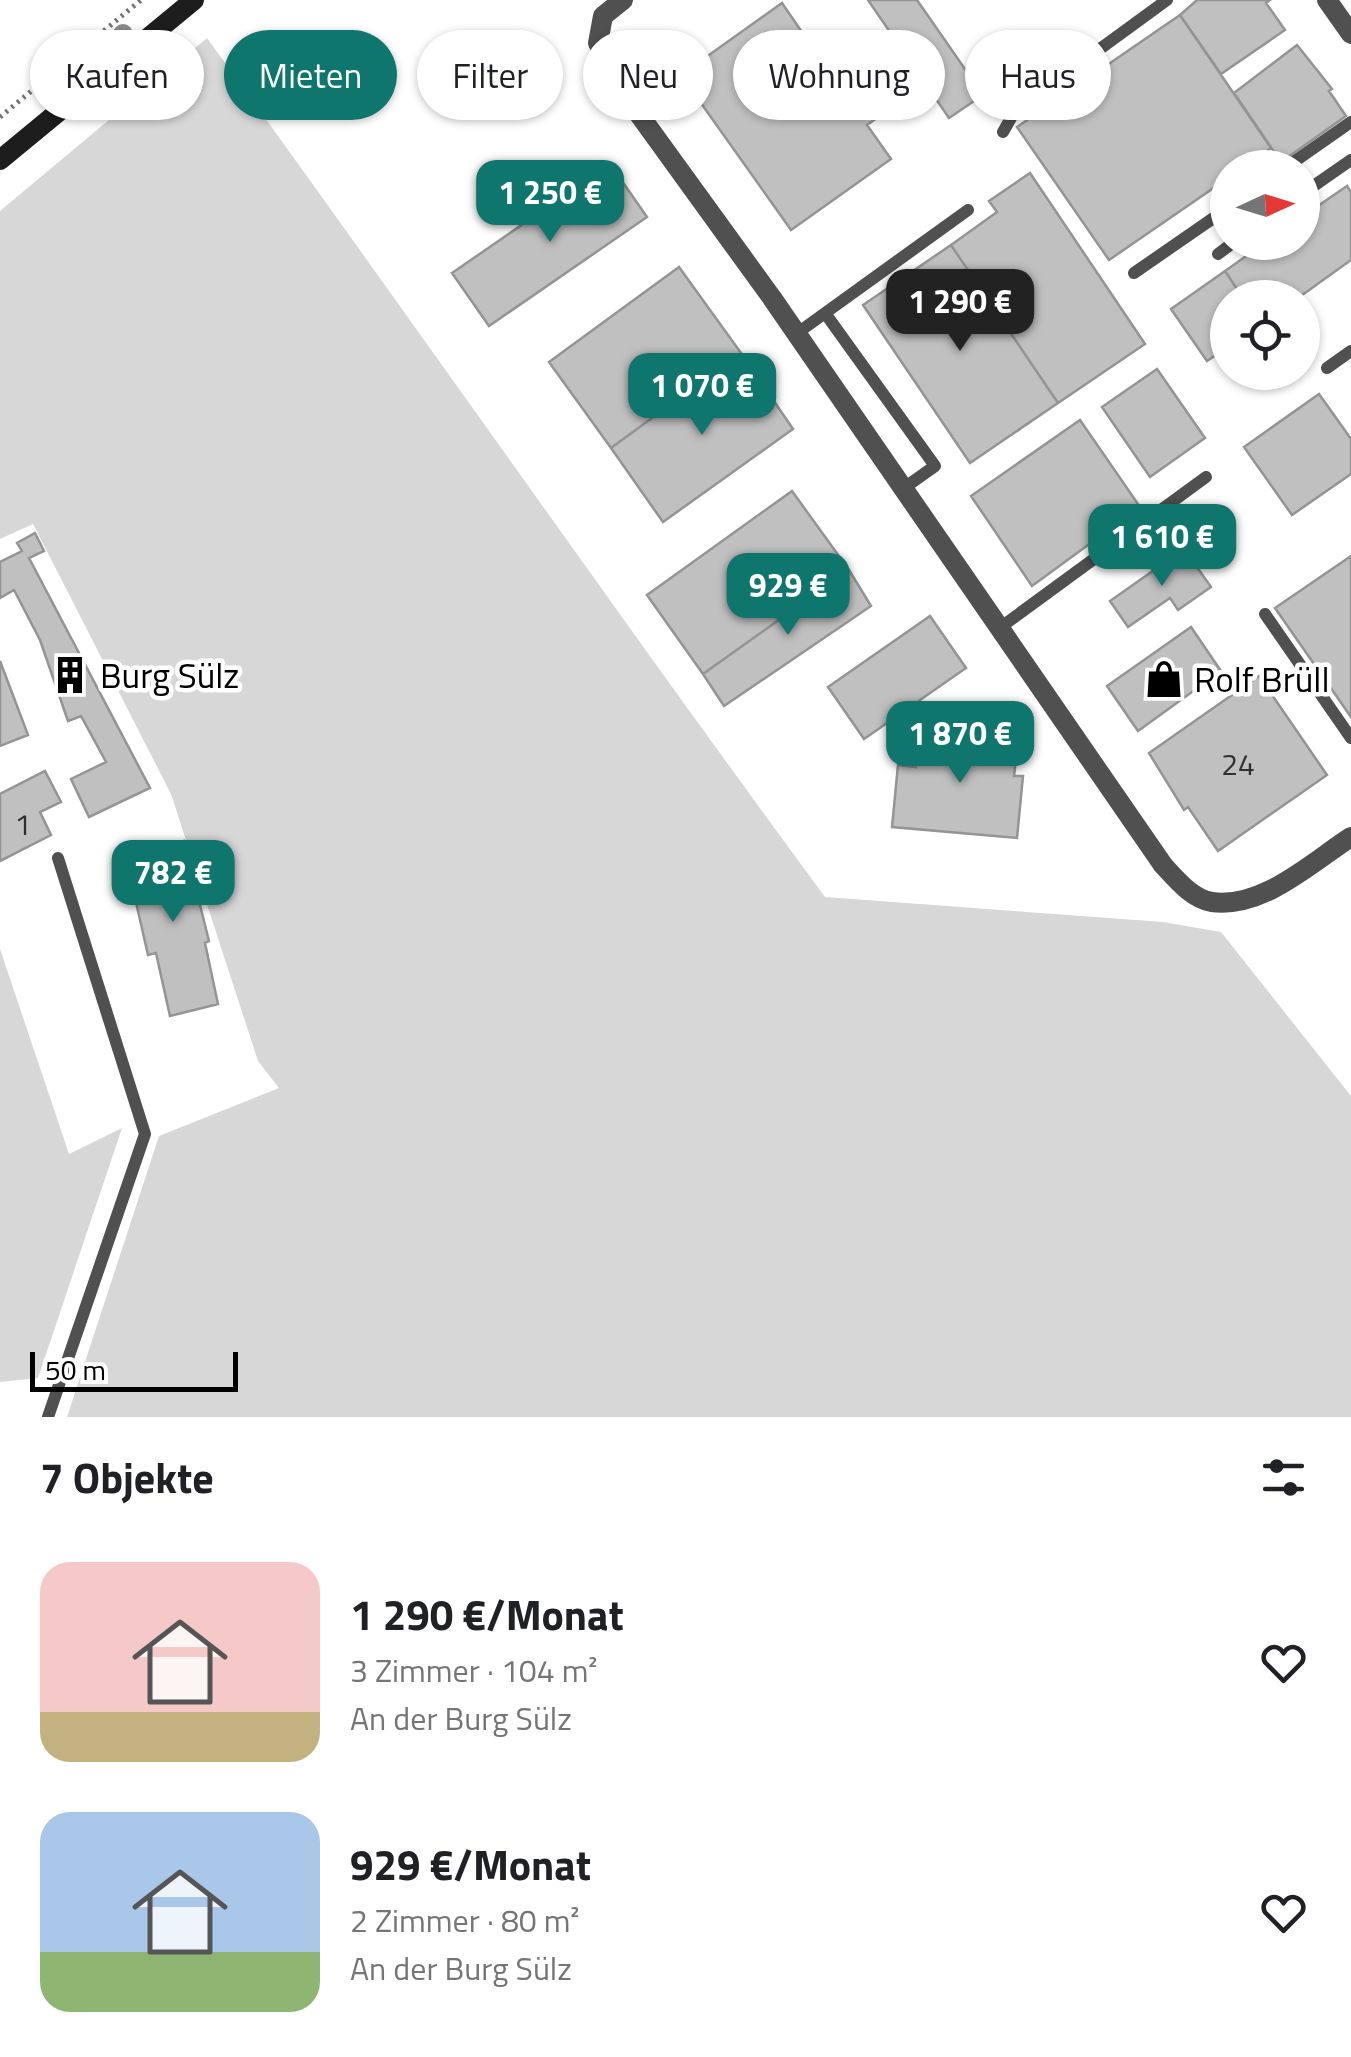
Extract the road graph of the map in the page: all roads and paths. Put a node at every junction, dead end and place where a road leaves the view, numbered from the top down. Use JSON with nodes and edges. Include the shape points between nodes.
{"nodes":[{"id":1,"x":141,"y":0,"type":"edge"},
{"id":2,"x":194,"y":0,"type":"edge"},
{"id":3,"x":622,"y":0,"type":"edge"},
{"id":4,"x":1167,"y":0,"type":"edge"},
{"id":5,"x":1327,"y":0,"type":"edge"},
{"id":6,"x":1351,"y":34,"type":"edge"},
{"id":7,"x":0,"y":117,"type":"edge"},
{"id":8,"x":1351,"y":122,"type":"edge"},
{"id":9,"x":1003,"y":132,"type":"dead end"},
{"id":10,"x":1311,"y":150,"type":"edge"},
{"id":11,"x":0,"y":160,"type":"edge"},
{"id":12,"x":1351,"y":160,"type":"edge"},
{"id":13,"x":1320,"y":182,"type":"edge"},
{"id":14,"x":968,"y":210,"type":"dead end"},
{"id":15,"x":1210,"y":220,"type":"edge"},
{"id":16,"x":1134,"y":273,"type":"dead end"},
{"id":17,"x":824,"y":314,"type":"junction"},
{"id":18,"x":796,"y":334,"type":"junction"},
{"id":19,"x":1351,"y":352,"type":"edge"},
{"id":20,"x":1327,"y":368,"type":"dead end"},
{"id":21,"x":1206,"y":477,"type":"dead end"},
{"id":22,"x":904,"y":488,"type":"junction"},
{"id":23,"x":1265,"y":614,"type":"dead end"},
{"id":24,"x":1000,"y":627,"type":"junction"},
{"id":25,"x":1351,"y":738,"type":"edge"},
{"id":26,"x":1351,"y":837,"type":"edge"},
{"id":27,"x":58,"y":858,"type":"dead end"},
{"id":28,"x":48,"y":1417,"type":"edge"}],
"edges":[{"from":1,"to":7,"type":"path"},
{"from":2,"to":11,"type":"main road"},
{"from":3,"to":18,"type":"street","via":[[603,16],[598,43],[624,94]]},
{"from":4,"to":9,"type":"lane","via":[[1014,111]]},
{"from":5,"to":6,"type":"street"},
{"from":8,"to":10,"type":"lane"},
{"from":12,"to":13,"type":"lane"},
{"from":14,"to":17,"type":"lane"},
{"from":15,"to":16,"type":"lane"},
{"from":17,"to":18,"type":"lane"},
{"from":17,"to":22,"type":"lane","via":[[936,466]]},
{"from":18,"to":22,"type":"street"},
{"from":19,"to":20,"type":"lane"},
{"from":21,"to":24,"type":"lane"},
{"from":22,"to":24,"type":"street"},
{"from":23,"to":25,"type":"lane"},
{"from":24,"to":26,"type":"street","via":[[1163,865],[1194,893],[1211,902],[1267,892]]},
{"from":27,"to":28,"type":"lane","via":[[145,1134]]}]}
